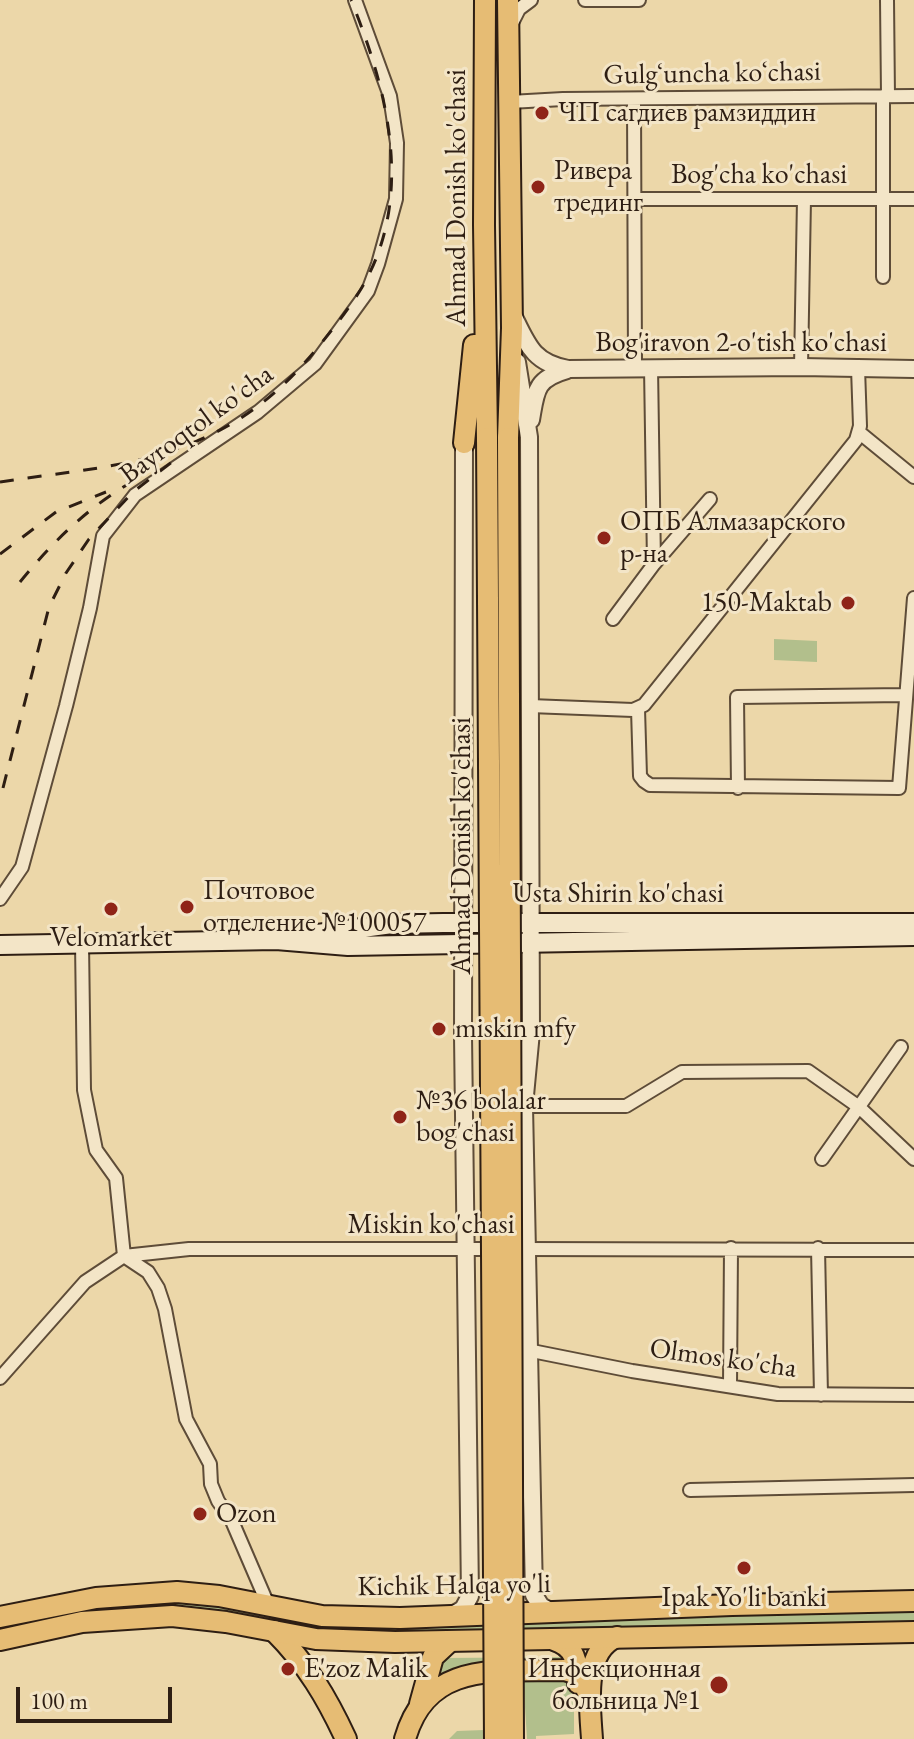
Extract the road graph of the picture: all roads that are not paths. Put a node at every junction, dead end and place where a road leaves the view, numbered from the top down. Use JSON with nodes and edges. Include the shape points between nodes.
{"nodes":[{"id":1,"x":355,"y":0,"type":"edge"},
{"id":2,"x":485,"y":0,"type":"edge"},
{"id":3,"x":508,"y":0,"type":"edge"},
{"id":4,"x":531,"y":0,"type":"edge"},
{"id":5,"x":585,"y":0,"type":"edge"},
{"id":6,"x":639,"y":0,"type":"edge"},
{"id":7,"x":887,"y":0,"type":"edge"},
{"id":8,"x":509,"y":29,"type":"junction"},
{"id":9,"x":886,"y":96,"type":"junction"},
{"id":10,"x":914,"y":96,"type":"edge"},
{"id":11,"x":634,"y":100,"type":"junction"},
{"id":12,"x":510,"y":102,"type":"junction"},
{"id":13,"x":882,"y":198,"type":"junction"},
{"id":14,"x":636,"y":199,"type":"junction"},
{"id":15,"x":804,"y":199,"type":"junction"},
{"id":16,"x":914,"y":199,"type":"edge"},
{"id":17,"x":484,"y":225,"type":"junction"},
{"id":18,"x":883,"y":277,"type":"dead end"},
{"id":19,"x":512,"y":320,"type":"junction"},
{"id":20,"x":643,"y":367,"type":"junction"},
{"id":21,"x":801,"y":367,"type":"junction"},
{"id":22,"x":858,"y":368,"type":"junction"},
{"id":23,"x":568,"y":369,"type":"junction"},
{"id":24,"x":914,"y":369,"type":"edge"},
{"id":25,"x":860,"y":433,"type":"junction"},
{"id":26,"x":529,"y":437,"type":"junction"},
{"id":27,"x":498,"y":438,"type":"junction"},
{"id":28,"x":464,"y":443,"type":"joint"},
{"id":29,"x":914,"y":477,"type":"edge"},
{"id":30,"x":710,"y":499,"type":"dead end"},
{"id":31,"x":654,"y":564,"type":"junction"},
{"id":32,"x":914,"y":598,"type":"edge"},
{"id":33,"x":613,"y":619,"type":"dead end"},
{"id":34,"x":912,"y":630,"type":"edge"},
{"id":35,"x":905,"y":695,"type":"junction"},
{"id":36,"x":530,"y":706,"type":"junction"},
{"id":37,"x":638,"y":709,"type":"junction"},
{"id":38,"x":738,"y":788,"type":"junction"},
{"id":39,"x":531,"y":871,"type":"junction"},
{"id":40,"x":464,"y":872,"type":"junction"},
{"id":41,"x":0,"y":899,"type":"edge"},
{"id":42,"x":531,"y":921,"type":"junction"},
{"id":43,"x":465,"y":923,"type":"junction"},
{"id":44,"x":914,"y":923,"type":"edge"},
{"id":45,"x":914,"y":936,"type":"edge"},
{"id":46,"x":276,"y":940,"type":"junction"},
{"id":47,"x":82,"y":943,"type":"junction"},
{"id":48,"x":531,"y":943,"type":"junction"},
{"id":49,"x":464,"y":944,"type":"junction"},
{"id":50,"x":0,"y":945,"type":"edge"},
{"id":51,"x":531,"y":1032,"type":"junction"},
{"id":52,"x":463,"y":1035,"type":"junction"},
{"id":53,"x":901,"y":1047,"type":"dead end"},
{"id":54,"x":524,"y":1106,"type":"junction"},
{"id":55,"x":859,"y":1107,"type":"junction"},
{"id":56,"x":822,"y":1159,"type":"dead end"},
{"id":57,"x":914,"y":1159,"type":"edge"},
{"id":58,"x":731,"y":1248,"type":"junction"},
{"id":59,"x":818,"y":1248,"type":"junction"},
{"id":60,"x":466,"y":1249,"type":"junction"},
{"id":61,"x":526,"y":1249,"type":"junction"},
{"id":62,"x":914,"y":1250,"type":"edge"},
{"id":63,"x":124,"y":1256,"type":"junction"},
{"id":64,"x":527,"y":1350,"type":"junction"},
{"id":65,"x":0,"y":1378,"type":"edge"},
{"id":66,"x":730,"y":1386,"type":"junction"},
{"id":67,"x":821,"y":1395,"type":"junction"},
{"id":68,"x":914,"y":1395,"type":"edge"},
{"id":69,"x":914,"y":1485,"type":"edge"},
{"id":70,"x":690,"y":1490,"type":"dead end"},
{"id":71,"x":914,"y":1601,"type":"edge"},
{"id":72,"x":273,"y":1608,"type":"junction"},
{"id":73,"x":554,"y":1613,"type":"junction"},
{"id":74,"x":0,"y":1617,"type":"edge"},
{"id":75,"x":449,"y":1617,"type":"junction"},
{"id":76,"x":274,"y":1631,"type":"junction"},
{"id":77,"x":914,"y":1632,"type":"edge"},
{"id":78,"x":617,"y":1637,"type":"junction"},
{"id":79,"x":0,"y":1640,"type":"edge"},
{"id":80,"x":554,"y":1640,"type":"junction"},
{"id":81,"x":448,"y":1643,"type":"junction"},
{"id":82,"x":578,"y":1674,"type":"junction"},
{"id":83,"x":590,"y":1696,"type":"junction"},
{"id":84,"x":419,"y":1707,"type":"junction"},
{"id":85,"x":346,"y":1739,"type":"edge"},
{"id":86,"x":408,"y":1739,"type":"edge"},
{"id":87,"x":495,"y":1739,"type":"edge"},
{"id":88,"x":513,"y":1739,"type":"edge"},
{"id":89,"x":579,"y":1739,"type":"edge"},
{"id":90,"x":592,"y":1739,"type":"edge"}],
"edges":[{"from":1,"to":41,"type":"street","name":"Bayroqtol ko'cha","via":[[390,96],[397,143],[396,199],[368,291],[315,364],[258,412],[135,495],[103,536],[90,608],[22,867]]},
{"from":2,"to":17,"type":"main road","name":"Ahmad Donish ko'chasi"},
{"from":3,"to":8,"type":"main road","name":"Ahmad Donish ko'chasi"},
{"from":4,"to":8,"type":"street","via":[[519,9]]},
{"from":5,"to":6,"type":"street"},
{"from":7,"to":9,"type":"street"},
{"from":8,"to":12,"type":"main road","name":"Ahmad Donish ko'chasi"},
{"from":9,"to":10,"type":"street","name":"Gulgʻuncha koʻchasi"},
{"from":9,"to":11,"type":"street","name":"Gulgʻuncha koʻchasi"},
{"from":9,"to":13,"type":"street"},
{"from":11,"to":12,"type":"street","name":"Gulgʻuncha koʻchasi"},
{"from":11,"to":14,"type":"street"},
{"from":12,"to":19,"type":"main road","name":"Ahmad Donish ko'chasi"},
{"from":13,"to":15,"type":"street","name":"Bog'cha ko'chasi"},
{"from":13,"to":16,"type":"street","name":"Bog'cha ko'chasi"},
{"from":13,"to":18,"type":"street","name":"Bog'cha ko'chasi"},
{"from":14,"to":15,"type":"street","name":"Bog'cha ko'chasi"},
{"from":14,"to":20,"type":"street"},
{"from":15,"to":21,"type":"street"},
{"from":17,"to":27,"type":"main road","name":"Ahmad Donish ko'chasi"},
{"from":17,"to":28,"type":"main road"},
{"from":19,"to":23,"type":"street","name":"Bog'iravon 2-o'tish ko'chasi","via":[[540,359]]},
{"from":19,"to":26,"type":"street","name":"Ahmad Donish ko'chasi"},
{"from":19,"to":27,"type":"main road","name":"Ahmad Donish ko'chasi"},
{"from":20,"to":21,"type":"street","name":"Bog'iravon 2-o'tish ko'chasi"},
{"from":20,"to":23,"type":"street","name":"Bog'iravon 2-o'tish ko'chasi"},
{"from":20,"to":31,"type":"street"},
{"from":21,"to":22,"type":"street","name":"Bog'iravon 2-o'tish ko'chasi"},
{"from":22,"to":24,"type":"street","name":"Bog'iravon 2-o'tish ko'chasi"},
{"from":22,"to":25,"type":"street"},
{"from":23,"to":26,"type":"street","name":"Bog'iravon 2-o'tish ko'chasi","via":[[538,387]]},
{"from":25,"to":29,"type":"street"},
{"from":25,"to":37,"type":"street"},
{"from":26,"to":36,"type":"street","name":"Ahmad Donish ko'chasi"},
{"from":27,"to":87,"type":"main road","name":"Ahmad Donish ko'chasi","bridge":true},
{"from":27,"to":88,"type":"main road","name":"Ahmad Donish ko'chasi","bridge":true},
{"from":28,"to":40,"type":"street","name":"Ahmad Donish ko'chasi"},
{"from":30,"to":31,"type":"street"},
{"from":31,"to":33,"type":"street"},
{"from":32,"to":34,"type":"street"},
{"from":34,"to":35,"type":"street"},
{"from":35,"to":38,"type":"street","via":[[899,788]]},
{"from":35,"to":38,"type":"street","via":[[737,697]]},
{"from":36,"to":37,"type":"street"},
{"from":36,"to":39,"type":"street","name":"Ahmad Donish ko'chasi"},
{"from":37,"to":38,"type":"street","via":[[644,781]]},
{"from":39,"to":40,"type":"street","via":[[497,883]]},
{"from":39,"to":42,"type":"street","name":"Ahmad Donish ko'chasi"},
{"from":40,"to":43,"type":"street","name":"Ahmad Donish ko'chasi"},
{"from":42,"to":43,"type":"main road","name":"Usta Shirin ko'chasi"},
{"from":42,"to":44,"type":"main road","name":"Usta Shirin ko'chasi"},
{"from":42,"to":48,"type":"street","name":"Ahmad Donish ko'chasi"},
{"from":43,"to":46,"type":"main road","name":"Usta Shirin ko'chasi","via":[[392,924]]},
{"from":43,"to":49,"type":"street","name":"Ahmad Donish ko'chasi"},
{"from":45,"to":48,"type":"main road","name":"Usta Shirin ko'chasi"},
{"from":46,"to":47,"type":"main road","name":"Usta Shirin ko'chasi"},
{"from":46,"to":49,"type":"main road","name":"Usta Shirin ko'chasi","via":[[348,946]]},
{"from":47,"to":50,"type":"main road","name":"Usta Shirin ko'chasi"},
{"from":47,"to":63,"type":"street","via":[[84,1090],[96,1150],[116,1178]]},
{"from":48,"to":49,"type":"main road","name":"Usta Shirin ko'chasi"},
{"from":48,"to":51,"type":"street","name":"Ahmad Donish ko'chasi"},
{"from":49,"to":52,"type":"street","name":"Ahmad Donish ko'chasi"},
{"from":51,"to":52,"type":"street","via":[[496,1044],[476,1043]]},
{"from":51,"to":54,"type":"street","name":"Ahmad Donish ko'chasi"},
{"from":52,"to":60,"type":"street","name":"Ahmad Donish ko'chasi"},
{"from":53,"to":55,"type":"street"},
{"from":54,"to":55,"type":"street","via":[[626,1106],[682,1072],[803,1070]]},
{"from":54,"to":61,"type":"street","name":"Ahmad Donish ko'chasi"},
{"from":55,"to":56,"type":"street"},
{"from":55,"to":57,"type":"street"},
{"from":58,"to":59,"type":"street","name":"Miskin ko'chasi"},
{"from":58,"to":61,"type":"street","name":"Miskin ko'chasi"},
{"from":58,"to":66,"type":"street"},
{"from":59,"to":62,"type":"street","name":"Miskin ko'chasi"},
{"from":59,"to":67,"type":"street"},
{"from":60,"to":61,"type":"street","name":"Miskin ko'chasi"},
{"from":60,"to":63,"type":"street","name":"Miskin ko'chasi","via":[[189,1249]]},
{"from":60,"to":75,"type":"street","name":"Ahmad Donish ko'chasi","via":[[470,1596],[463,1609]]},
{"from":61,"to":64,"type":"street","name":"Ahmad Donish ko'chasi"},
{"from":63,"to":65,"type":"street","name":"Miskin ko'chasi","via":[[85,1282]]},
{"from":63,"to":72,"type":"street","via":[[148,1272],[158,1288],[186,1419],[210,1464],[218,1501]]},
{"from":64,"to":66,"type":"street","name":"Olmos ko'cha"},
{"from":64,"to":73,"type":"street","name":"Ahmad Donish ko'chasi","via":[[534,1595]]},
{"from":66,"to":67,"type":"street","name":"Olmos ko'cha"},
{"from":67,"to":68,"type":"street","name":"Olmos ko'cha"},
{"from":69,"to":70,"type":"street"},
{"from":71,"to":73,"type":"main road","name":"Kichik Halqa yo'li"},
{"from":72,"to":74,"type":"main road","name":"Kichik Halqa yo'li","via":[[209,1594],[166,1592],[64,1603]]},
{"from":72,"to":75,"type":"main road","name":"Kichik Halqa yo'li","via":[[322,1616]]},
{"from":72,"to":76,"type":"main road"},
{"from":73,"to":75,"type":"main road","name":"Kichik Halqa yo'li"},
{"from":76,"to":79,"type":"main road","name":"Kichik Halqa yo'li","via":[[158,1616],[82,1622]]},
{"from":76,"to":81,"type":"main road","name":"Kichik Halqa yo'li","via":[[316,1639]]},
{"from":76,"to":85,"type":"main road","via":[[315,1678]]},
{"from":77,"to":78,"type":"main road","name":"Kichik Halqa yo'li"},
{"from":78,"to":80,"type":"main road","name":"Kichik Halqa yo'li"},
{"from":78,"to":83,"type":"main road","via":[[596,1655]]},
{"from":80,"to":81,"type":"main road","name":"Kichik Halqa yo'li"},
{"from":80,"to":82,"type":"main road","via":[[574,1653]]},
{"from":81,"to":84,"type":"main road","via":[[433,1657]]},
{"from":82,"to":83,"type":"main road"},
{"from":82,"to":84,"type":"main road","via":[[470,1673],[449,1682]]},
{"from":82,"to":89,"type":"main road"},
{"from":83,"to":90,"type":"main road"},
{"from":84,"to":86,"type":"main road"}]}
